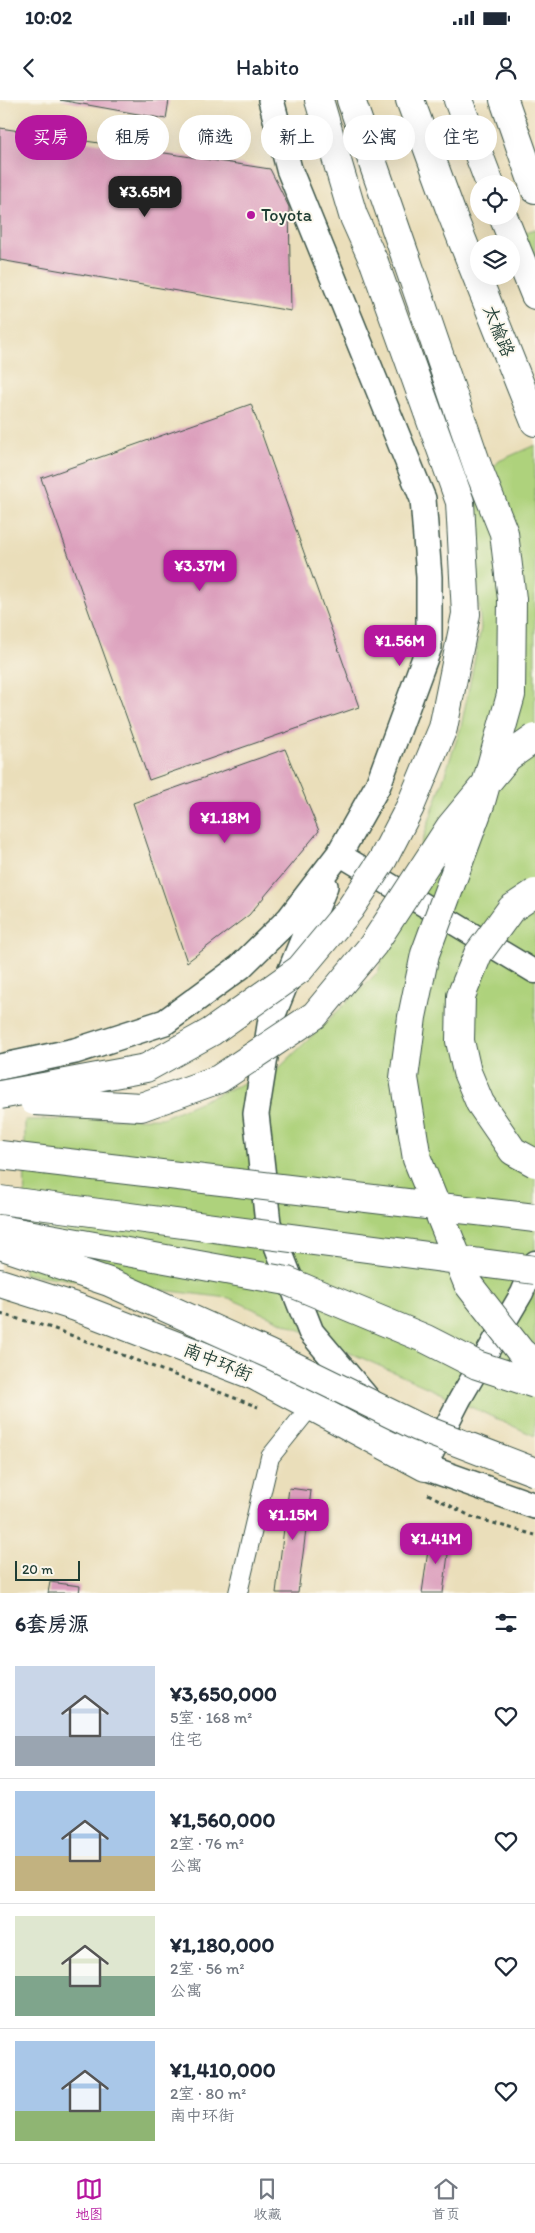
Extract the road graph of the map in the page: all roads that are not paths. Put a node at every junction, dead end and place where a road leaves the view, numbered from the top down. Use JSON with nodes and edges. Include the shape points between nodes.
{"nodes":[{"id":1,"x":271,"y":100,"type":"edge"},
{"id":2,"x":319,"y":100,"type":"edge"},
{"id":3,"x":350,"y":100,"type":"edge"},
{"id":4,"x":410,"y":100,"type":"edge"},
{"id":5,"x":458,"y":100,"type":"edge"},
{"id":6,"x":504,"y":100,"type":"edge"},
{"id":7,"x":487,"y":175,"type":"edge"},
{"id":8,"x":535,"y":189,"type":"edge"},
{"id":9,"x":507,"y":225,"type":"edge"},
{"id":10,"x":535,"y":295,"type":"edge"},
{"id":11,"x":535,"y":422,"type":"edge"},
{"id":12,"x":535,"y":738,"type":"edge"},
{"id":13,"x":338,"y":854,"type":"junction"},
{"id":14,"x":535,"y":893,"type":"edge"},
{"id":15,"x":535,"y":972,"type":"edge"},
{"id":16,"x":0,"y":1067,"type":"edge"},
{"id":17,"x":0,"y":1096,"type":"edge"},
{"id":18,"x":0,"y":1099,"type":"edge"},
{"id":19,"x":0,"y":1155,"type":"edge"},
{"id":20,"x":535,"y":1162,"type":"edge"},
{"id":21,"x":0,"y":1200,"type":"edge"},
{"id":22,"x":535,"y":1218,"type":"edge"},
{"id":23,"x":0,"y":1229,"type":"edge"},
{"id":24,"x":0,"y":1246,"type":"edge"},
{"id":25,"x":535,"y":1262,"type":"edge"},
{"id":26,"x":0,"y":1283,"type":"edge"},
{"id":27,"x":531,"y":1287,"type":"edge"},
{"id":28,"x":535,"y":1364,"type":"edge"},
{"id":29,"x":535,"y":1384,"type":"edge"},
{"id":30,"x":311,"y":1406,"type":"junction"},
{"id":31,"x":535,"y":1472,"type":"edge"},
{"id":32,"x":422,"y":1478,"type":"junction"},
{"id":33,"x":535,"y":1506,"type":"edge"},
{"id":34,"x":238,"y":1593,"type":"edge"}],
"edges":[{"from":1,"to":13,"type":"main road","via":[[289,169],[423,499],[429,577],[429,647],[378,785]]},
{"from":2,"to":17,"type":"main road","bridge":true,"via":[[353,215],[374,262],[460,502],[466,614],[443,728],[410,807],[383,859],[354,902],[300,969],[211,1032],[146,1068]]},
{"from":3,"to":28,"type":"main road","bridge":true,"via":[[478,468],[504,533],[512,599],[511,695],[481,802],[425,954],[404,1078],[417,1160],[468,1284],[520,1352]]},
{"from":4,"to":11,"type":"main road","name":"太榆路"},
{"from":5,"to":7,"type":"main road"},
{"from":6,"to":8,"type":"main road"},
{"from":9,"to":10,"type":"main road"},
{"from":12,"to":18,"type":"main road","bridge":true,"via":[[508,757],[450,827],[373,945],[307,1021],[219,1080],[141,1107]]},
{"from":13,"to":15,"type":"street"},
{"from":13,"to":16,"type":"main road","via":[[289,919],[240,967],[165,1022],[75,1051]]},
{"from":13,"to":32,"type":"main road","via":[[271,1019],[256,1114],[268,1223],[311,1332]]},
{"from":14,"to":20,"type":"main road","bridge":true,"via":[[510,909],[478,954],[461,996],[460,1042],[466,1072],[480,1103],[513,1151]]},
{"from":19,"to":22,"type":"main road","bridge":true},
{"from":21,"to":27,"type":"main road","bridge":true},
{"from":23,"to":29,"type":"main road","bridge":true,"via":[[287,1281],[426,1338],[477,1365]]},
{"from":24,"to":31,"type":"main road","bridge":true,"via":[[109,1282],[269,1354],[418,1427]]},
{"from":25,"to":27,"type":"street"},
{"from":26,"to":30,"type":"main road","name":"南中环街","via":[[76,1307],[255,1376]]},
{"from":27,"to":32,"type":"street","via":[[460,1399]]},
{"from":30,"to":32,"type":"main road","name":"南中环街"},
{"from":30,"to":34,"type":"street","via":[[270,1457]]},
{"from":32,"to":33,"type":"main road"}]}
